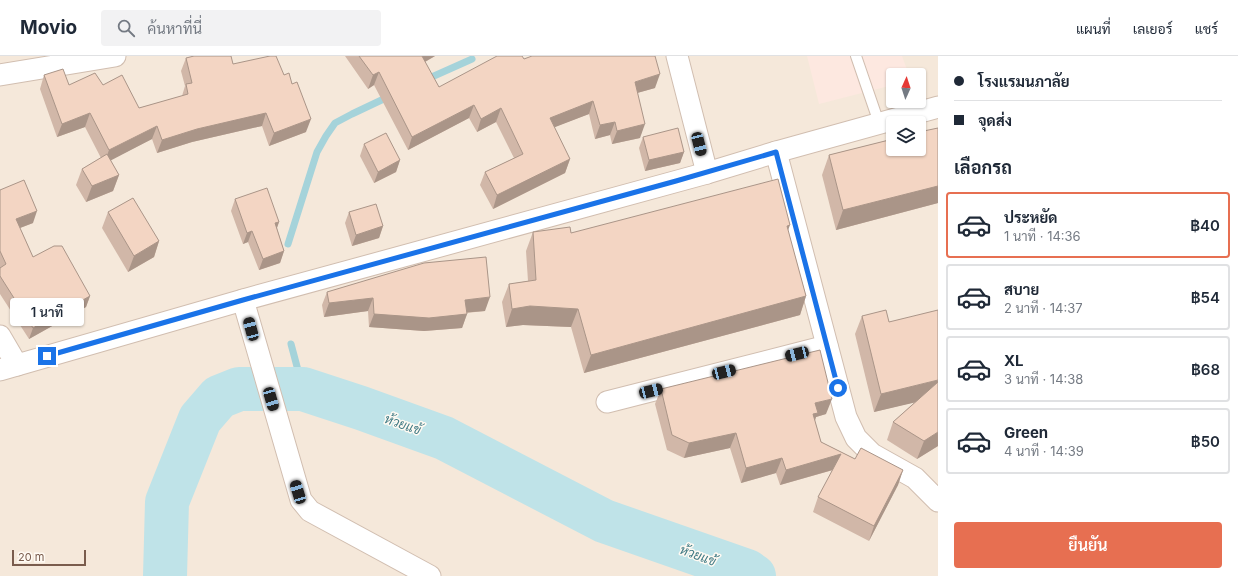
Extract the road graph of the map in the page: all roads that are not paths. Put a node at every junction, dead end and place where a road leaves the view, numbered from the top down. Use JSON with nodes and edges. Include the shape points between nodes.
{"nodes":[{"id":1,"x":115,"y":56,"type":"edge"},
{"id":2,"x":677,"y":56,"type":"edge"},
{"id":3,"x":856,"y":56,"type":"edge"},
{"id":4,"x":0,"y":75,"type":"edge"},
{"id":5,"x":938,"y":106,"type":"edge"},
{"id":6,"x":879,"y":123,"type":"junction"},
{"id":7,"x":776,"y":152,"type":"junction"},
{"id":8,"x":707,"y":173,"type":"junction"},
{"id":9,"x":243,"y":300,"type":"junction"},
{"id":10,"x":0,"y":336,"type":"edge"},
{"id":11,"x":827,"y":346,"type":"junction"},
{"id":12,"x":9,"y":368,"type":"edge"},
{"id":13,"x":606,"y":402,"type":"dead end"},
{"id":14,"x":938,"y":501,"type":"edge"},
{"id":15,"x":430,"y":576,"type":"edge"}],
"edges":[{"from":1,"to":4,"type":"street"},
{"from":2,"to":8,"type":"street"},
{"from":3,"to":6,"type":"lane"},
{"from":5,"to":6,"type":"street"},
{"from":6,"to":7,"type":"street"},
{"from":7,"to":8,"type":"street"},
{"from":7,"to":11,"type":"street"},
{"from":8,"to":9,"type":"street"},
{"from":9,"to":12,"type":"street"},
{"from":9,"to":15,"type":"street","via":[[301,500],[310,511]]},
{"from":10,"to":12,"type":"street"},
{"from":11,"to":13,"type":"street"},
{"from":11,"to":14,"type":"street","via":[[846,417],[856,438],[872,454],[915,478]]}]}
